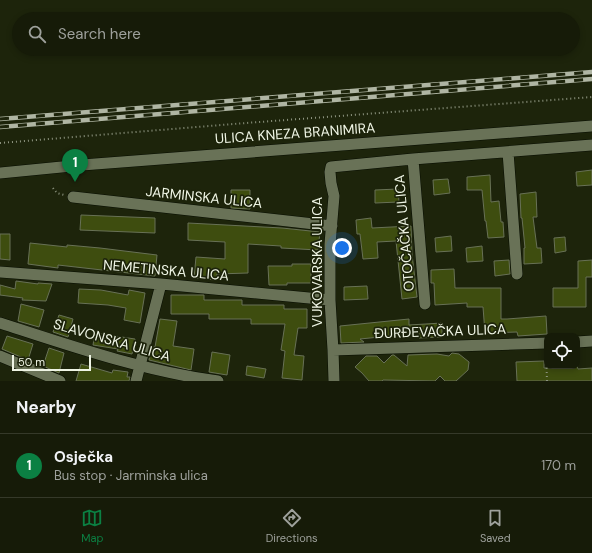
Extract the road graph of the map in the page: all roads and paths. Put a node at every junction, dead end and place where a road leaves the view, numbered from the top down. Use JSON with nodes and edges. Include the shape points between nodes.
{"nodes":[{"id":1,"x":592,"y":97,"type":"edge"},
{"id":2,"x":592,"y":126,"type":"edge"},
{"id":3,"x":0,"y":143,"type":"edge"},
{"id":4,"x":592,"y":145,"type":"edge"},
{"id":5,"x":508,"y":152,"type":"junction"},
{"id":6,"x":413,"y":159,"type":"junction"},
{"id":7,"x":0,"y":173,"type":"edge"},
{"id":8,"x":73,"y":198,"type":"dead end"},
{"id":9,"x":332,"y":226,"type":"junction"},
{"id":10,"x":0,"y":272,"type":"edge"},
{"id":11,"x":517,"y":274,"type":"dead end"},
{"id":12,"x":161,"y":284,"type":"junction"},
{"id":13,"x":330,"y":300,"type":"junction"},
{"id":14,"x":426,"y":304,"type":"dead end"},
{"id":15,"x":0,"y":323,"type":"edge"},
{"id":16,"x":592,"y":341,"type":"edge"},
{"id":17,"x":580,"y":342,"type":"edge"},
{"id":18,"x":544,"y":343,"type":"edge"},
{"id":19,"x":333,"y":350,"type":"junction"},
{"id":20,"x":0,"y":356,"type":"edge"},
{"id":21,"x":139,"y":366,"type":"junction"},
{"id":22,"x":547,"y":369,"type":"edge"},
{"id":23,"x":60,"y":381,"type":"edge"},
{"id":24,"x":136,"y":381,"type":"edge"},
{"id":25,"x":218,"y":381,"type":"edge"},
{"id":26,"x":334,"y":381,"type":"edge"},
{"id":27,"x":547,"y":381,"type":"edge"}],
"edges":[{"from":1,"to":3,"type":"path"},
{"from":2,"to":7,"type":"street","name":"ULICA KNEZA BRANIMIRA","via":[[113,162]]},
{"from":4,"to":5,"type":"street"},
{"from":5,"to":6,"type":"street"},
{"from":5,"to":11,"type":"street"},
{"from":6,"to":9,"type":"street","name":"VUKOVARSKA ULICA","via":[[331,167],[334,196]]},
{"from":6,"to":14,"type":"street","name":"OTOČAČKA ULICA"},
{"from":8,"to":9,"type":"street","name":"JARMINSKA ULICA"},
{"from":9,"to":13,"type":"street","name":"VUKOVARSKA ULICA"},
{"from":10,"to":12,"type":"street","name":"NEMETINSKA ULICA"},
{"from":12,"to":13,"type":"street","name":"NEMETINSKA ULICA"},
{"from":12,"to":21,"type":"street"},
{"from":13,"to":19,"type":"street","name":"VUKOVARSKA ULICA"},
{"from":15,"to":21,"type":"street","name":"SLAVONSKA ULICA"},
{"from":16,"to":17,"type":"street"},
{"from":18,"to":19,"type":"street","name":"ĐURĐEVAČKA ULICA"},
{"from":19,"to":26,"type":"street","name":"VUKOVARSKA ULICA"},
{"from":20,"to":23,"type":"street"},
{"from":21,"to":24,"type":"street"},
{"from":21,"to":25,"type":"street","name":"SLAVONSKA ULICA"},
{"from":22,"to":27,"type":"path"}]}
